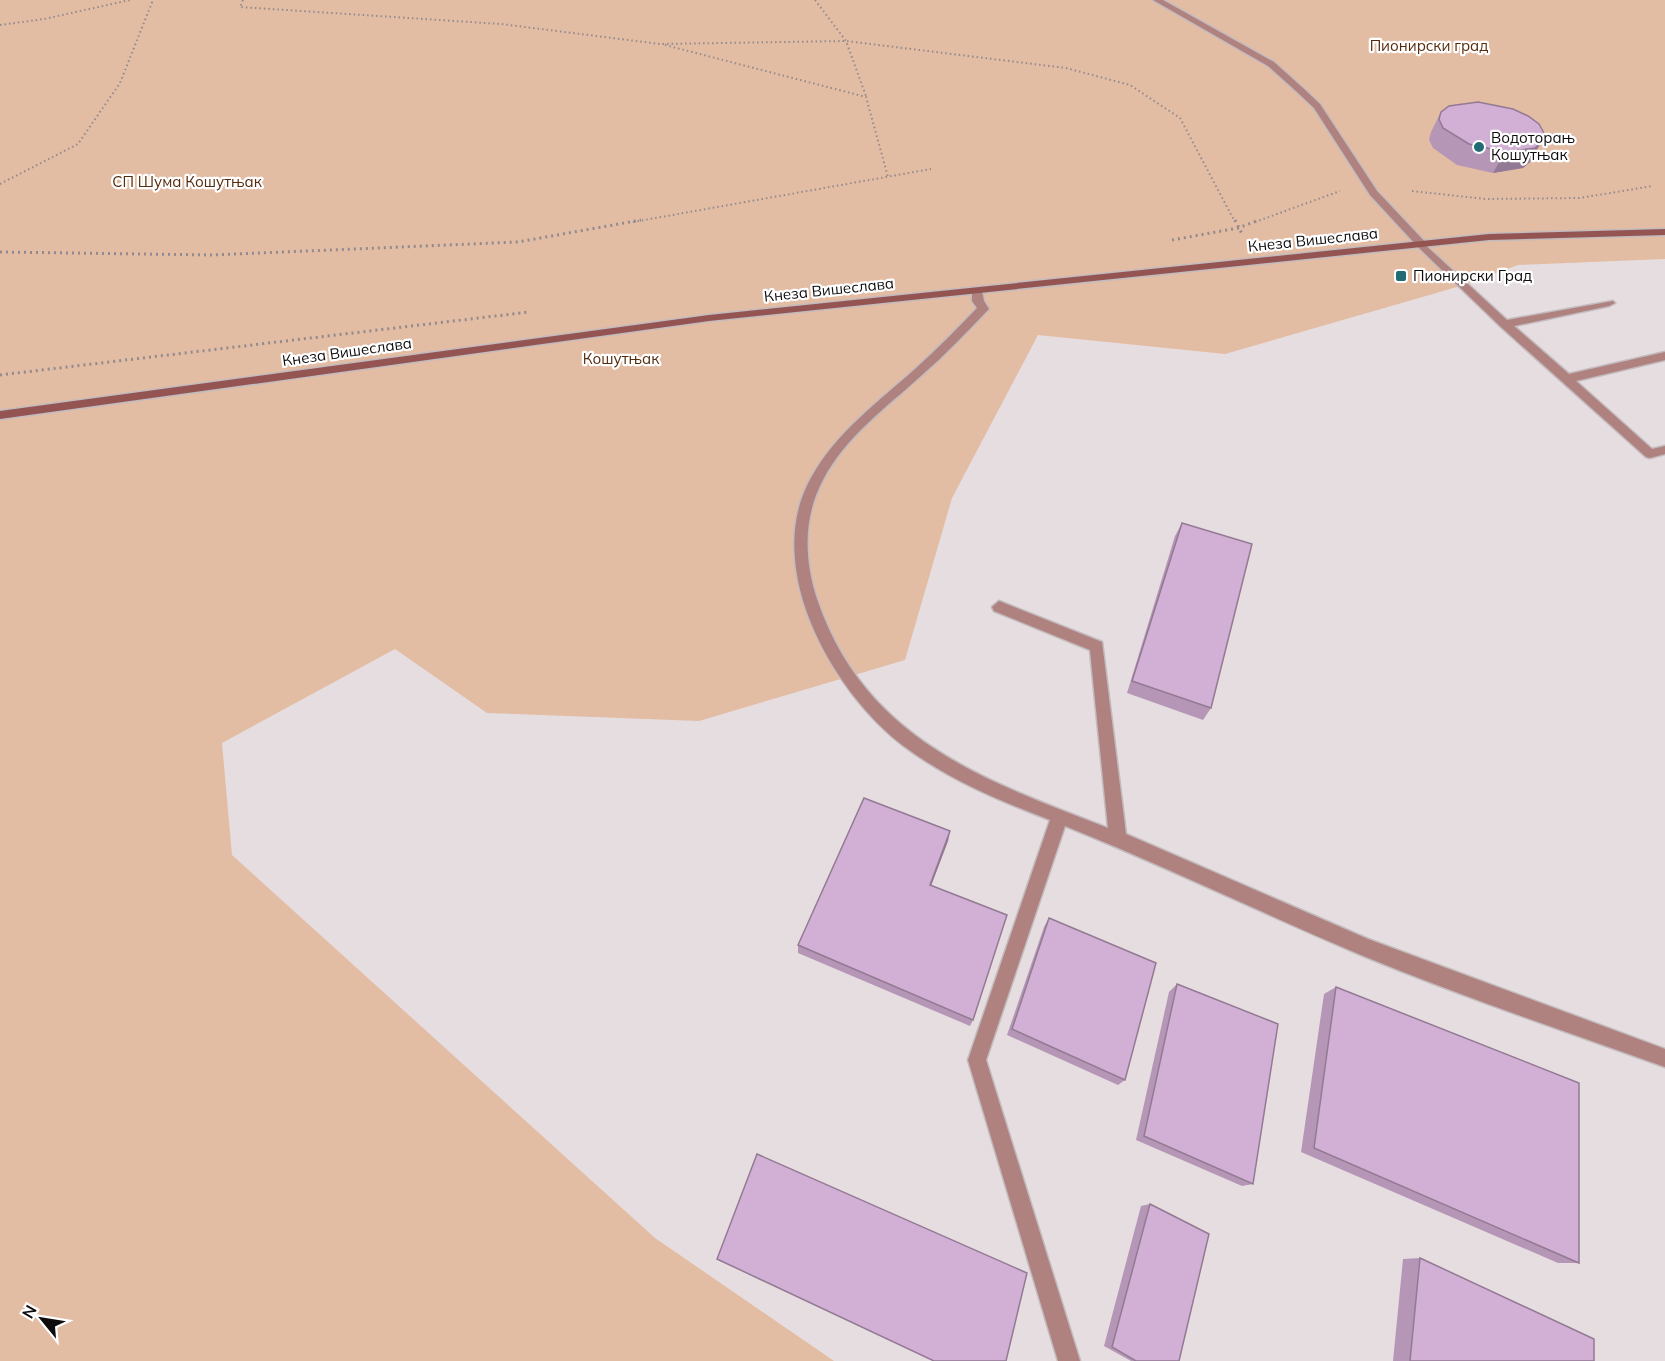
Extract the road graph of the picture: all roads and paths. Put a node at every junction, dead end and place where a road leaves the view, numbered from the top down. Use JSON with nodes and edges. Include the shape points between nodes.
{"nodes":[{"id":1,"x":130,"y":0,"type":"edge"},
{"id":2,"x":153,"y":0,"type":"edge"},
{"id":3,"x":243,"y":0,"type":"edge"},
{"id":4,"x":815,"y":0,"type":"edge"},
{"id":5,"x":1157,"y":0,"type":"edge"},
{"id":6,"x":0,"y":25,"type":"edge"},
{"id":7,"x":846,"y":41,"type":"junction"},
{"id":8,"x":660,"y":44,"type":"junction"},
{"id":9,"x":866,"y":97,"type":"junction"},
{"id":10,"x":931,"y":169,"type":"dead end"},
{"id":11,"x":888,"y":177,"type":"junction"},
{"id":12,"x":0,"y":184,"type":"edge"},
{"id":13,"x":1652,"y":186,"type":"dead end"},
{"id":14,"x":1410,"y":191,"type":"dead end"},
{"id":15,"x":1665,"y":232,"type":"edge"},
{"id":16,"x":1247,"y":242,"type":"dead end"},
{"id":17,"x":1422,"y":244,"type":"junction"},
{"id":18,"x":0,"y":252,"type":"edge"},
{"id":19,"x":977,"y":291,"type":"junction"},
{"id":20,"x":1609,"y":303,"type":"dead end"},
{"id":21,"x":1505,"y":324,"type":"junction"},
{"id":22,"x":1665,"y":356,"type":"edge"},
{"id":23,"x":1566,"y":379,"type":"junction"},
{"id":24,"x":0,"y":415,"type":"edge"},
{"id":25,"x":1665,"y":450,"type":"edge"},
{"id":26,"x":999,"y":607,"type":"dead end"},
{"id":27,"x":1060,"y":816,"type":"junction"},
{"id":28,"x":1118,"y":840,"type":"junction"},
{"id":29,"x":1665,"y":1058,"type":"edge"},
{"id":30,"x":1069,"y":1361,"type":"edge"}],
"edges":[{"from":1,"to":6,"type":"path"},
{"from":2,"to":12,"type":"path","via":[[120,83],[78,144]]},
{"from":3,"to":8,"type":"path","via":[[240,7],[501,24]]},
{"from":4,"to":7,"type":"path"},
{"from":5,"to":17,"type":"street","via":[[1270,64],[1300,90],[1317,106],[1373,193]]},
{"from":7,"to":8,"type":"path"},
{"from":7,"to":9,"type":"path"},
{"from":7,"to":16,"type":"path","via":[[1066,68],[1130,85],[1180,118]]},
{"from":8,"to":9,"type":"path"},
{"from":9,"to":11,"type":"path"},
{"from":10,"to":11,"type":"path"},
{"from":11,"to":18,"type":"path","via":[[518,242],[213,255]]},
{"from":13,"to":14,"type":"path","via":[[1580,198],[1485,199]]},
{"from":15,"to":17,"type":"main road","name":"Кнеза Вишеслава","via":[[1489,237]]},
{"from":17,"to":19,"type":"main road","name":"Кнеза Вишеслава"},
{"from":17,"to":21,"type":"street"},
{"from":19,"to":24,"type":"main road","name":"Кнеза Вишеслава","via":[[709,318]]},
{"from":19,"to":27,"type":"street","via":[[983,309],[844,442],[823,471],[808,498],[800,532],[802,565],[828,645],[856,687],[885,720],[921,748],[964,772],[1011,797]]},
{"from":20,"to":21,"type":"street"},
{"from":21,"to":23,"type":"street"},
{"from":22,"to":23,"type":"street"},
{"from":23,"to":25,"type":"street","via":[[1650,454]]},
{"from":26,"to":28,"type":"street","via":[[1097,646]]},
{"from":27,"to":28,"type":"street"},
{"from":27,"to":30,"type":"street","via":[[977,1060]]},
{"from":28,"to":29,"type":"street","via":[[1328,931]]}]}
